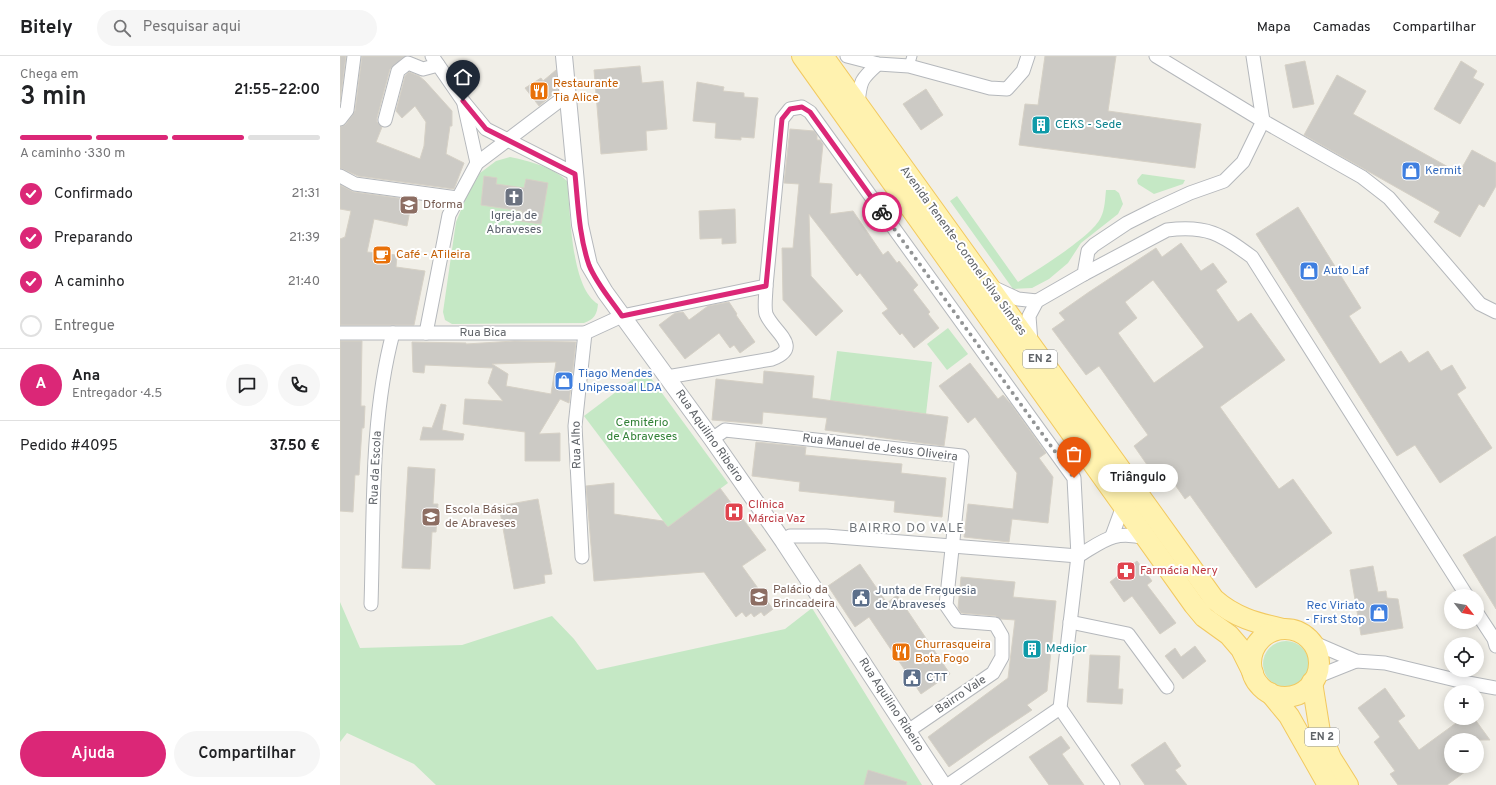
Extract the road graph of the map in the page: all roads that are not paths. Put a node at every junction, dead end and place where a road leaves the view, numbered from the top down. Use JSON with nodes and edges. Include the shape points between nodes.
{"nodes":[{"id":1,"x":354,"y":56,"type":"edge"},
{"id":2,"x":564,"y":56,"type":"edge"},
{"id":3,"x":802,"y":56,"type":"edge"},
{"id":4,"x":823,"y":56,"type":"edge"},
{"id":5,"x":847,"y":56,"type":"edge"},
{"id":6,"x":1028,"y":56,"type":"edge"},
{"id":7,"x":1156,"y":56,"type":"edge"},
{"id":8,"x":1253,"y":56,"type":"edge"},
{"id":9,"x":435,"y":60,"type":"edge"},
{"id":10,"x":910,"y":61,"type":"edge"},
{"id":11,"x":878,"y":64,"type":"junction"},
{"id":12,"x":567,"y":95,"type":"junction"},
{"id":13,"x":463,"y":101,"type":"junction"},
{"id":14,"x":858,"y":104,"type":"junction"},
{"id":15,"x":340,"y":119,"type":"edge"},
{"id":16,"x":385,"y":120,"type":"dead end"},
{"id":17,"x":1263,"y":122,"type":"junction"},
{"id":18,"x":507,"y":140,"type":"junction"},
{"id":19,"x":478,"y":163,"type":"junction"},
{"id":20,"x":575,"y":174,"type":"junction"},
{"id":21,"x":340,"y":176,"type":"edge"},
{"id":22,"x":456,"y":198,"type":"junction"},
{"id":23,"x":1084,"y":274,"type":"junction"},
{"id":24,"x":986,"y":283,"type":"junction"},
{"id":25,"x":766,"y":286,"type":"junction"},
{"id":26,"x":1037,"y":301,"type":"junction"},
{"id":27,"x":1496,"y":312,"type":"edge"},
{"id":28,"x":622,"y":316,"type":"junction"},
{"id":29,"x":340,"y":333,"type":"edge"},
{"id":30,"x":394,"y":333,"type":"junction"},
{"id":31,"x":426,"y":333,"type":"junction"},
{"id":32,"x":585,"y":333,"type":"junction"},
{"id":33,"x":1031,"y":346,"type":"junction"},
{"id":34,"x":667,"y":377,"type":"junction"},
{"id":35,"x":712,"y":439,"type":"junction"},
{"id":36,"x":1123,"y":506,"type":"junction"},
{"id":37,"x":1112,"y":536,"type":"junction"},
{"id":38,"x":1146,"y":538,"type":"junction"},
{"id":39,"x":783,"y":541,"type":"junction"},
{"id":40,"x":952,"y":547,"type":"junction"},
{"id":41,"x":1078,"y":556,"type":"junction"},
{"id":42,"x":582,"y":557,"type":"dead end"},
{"id":43,"x":1462,"y":589,"type":"edge"},
{"id":44,"x":371,"y":604,"type":"dead end"},
{"id":45,"x":1070,"y":622,"type":"junction"},
{"id":46,"x":1484,"y":625,"type":"edge"},
{"id":47,"x":1282,"y":629,"type":"junction"},
{"id":48,"x":1312,"y":642,"type":"junction"},
{"id":49,"x":1496,"y":646,"type":"edge"},
{"id":50,"x":1356,"y":661,"type":"junction"},
{"id":51,"x":1253,"y":673,"type":"junction"},
{"id":52,"x":1314,"y":680,"type":"junction"},
{"id":53,"x":1167,"y":688,"type":"dead end"},
{"id":54,"x":1496,"y":688,"type":"edge"},
{"id":55,"x":1270,"y":693,"type":"junction"},
{"id":56,"x":1060,"y":708,"type":"junction"},
{"id":57,"x":908,"y":731,"type":"junction"},
{"id":58,"x":943,"y":785,"type":"edge"},
{"id":59,"x":948,"y":785,"type":"edge"},
{"id":60,"x":1113,"y":785,"type":"edge"},
{"id":61,"x":1328,"y":785,"type":"edge"},
{"id":62,"x":1348,"y":785,"type":"edge"}],
"edges":[{"from":1,"to":15,"type":"street","via":[[347,110]]},
{"from":2,"to":12,"type":"street","name":"Rua Aquilino Ribeiro"},
{"from":3,"to":36,"type":"main road","number":"EN 2"},
{"from":4,"to":14,"type":"main road","name":"Avenida Tenente-Coronel Silva Simões","number":"EN 2"},
{"from":5,"to":11,"type":"street"},
{"from":6,"to":10,"type":"street","via":[[1023,71],[1007,89],[990,88]]},
{"from":7,"to":17,"type":"street"},
{"from":8,"to":17,"type":"street"},
{"from":9,"to":13,"type":"street"},
{"from":9,"to":16,"type":"street","via":[[422,69],[408,63],[398,71]]},
{"from":10,"to":11,"type":"street"},
{"from":11,"to":14,"type":"street","via":[[864,77]]},
{"from":12,"to":18,"type":"street"},
{"from":12,"to":20,"type":"street","name":"Rua Aquilino Ribeiro"},
{"from":13,"to":18,"type":"street","via":[[486,129]]},
{"from":13,"to":19,"type":"street"},
{"from":14,"to":24,"type":"main road","name":"Avenida Tenente-Coronel Silva Simões","number":"EN 2"},
{"from":17,"to":23,"type":"street","via":[[1242,162],[1224,181],[1153,210],[1098,242],[1088,252]]},
{"from":17,"to":27,"type":"street","via":[[1362,177],[1389,198],[1480,304]]},
{"from":18,"to":19,"type":"street"},
{"from":18,"to":20,"type":"street"},
{"from":19,"to":22,"type":"street"},
{"from":20,"to":28,"type":"street","name":"Rua Aquilino Ribeiro","via":[[580,225],[589,265]]},
{"from":21,"to":22,"type":"street","via":[[355,184]]},
{"from":22,"to":31,"type":"street","via":[[449,215]]},
{"from":23,"to":26,"type":"street"},
{"from":23,"to":43,"type":"street","via":[[1167,230],[1183,228],[1197,228],[1225,237],[1252,257]]},
{"from":24,"to":26,"type":"street","via":[[1018,299]]},
{"from":24,"to":33,"type":"main road","name":"Avenida Tenente-Coronel Silva Simões","number":"EN 2"},
{"from":25,"to":28,"type":"street","name":"Rua Bica"},
{"from":25,"to":34,"type":"street","via":[[766,314],[786,342],[786,350],[782,355],[772,359]]},
{"from":25,"to":41,"type":"street","via":[[782,119],[790,109],[802,107],[810,112],[1074,478]]},
{"from":26,"to":33,"type":"street","via":[[1030,316]]},
{"from":28,"to":32,"type":"street","name":"Rua Bica"},
{"from":28,"to":34,"type":"street","name":"Rua Aquilino Ribeiro"},
{"from":29,"to":30,"type":"street","name":"Rua Bica"},
{"from":30,"to":31,"type":"street","name":"Rua Bica"},
{"from":30,"to":44,"type":"street","name":"Rua da Escola","via":[[385,364],[376,447]]},
{"from":31,"to":32,"type":"street","name":"Rua Bica"},
{"from":32,"to":42,"type":"street","name":"Rua Alho","via":[[575,426]]},
{"from":33,"to":47,"type":"main road","name":"Avenida Tenente-Coronel Silva Simões","number":"EN 2","via":[[1214,599],[1242,618]]},
{"from":34,"to":35,"type":"street","name":"Rua Aquilino Ribeiro"},
{"from":35,"to":39,"type":"street","name":"Rua Aquilino Ribeiro"},
{"from":35,"to":40,"type":"street","name":"Rua Manuel de Jesus Oliveira","via":[[725,430],[962,456]]},
{"from":36,"to":37,"type":"street"},
{"from":36,"to":38,"type":"main road","number":"EN 2"},
{"from":37,"to":38,"type":"street","via":[[1133,535]]},
{"from":37,"to":41,"type":"street"},
{"from":38,"to":51,"type":"main road","number":"EN 2","via":[[1204,617],[1229,635],[1241,649]]},
{"from":39,"to":40,"type":"street","via":[[790,536],[826,536]]},
{"from":39,"to":57,"type":"street","name":"Rua Aquilino Ribeiro"},
{"from":40,"to":41,"type":"street"},
{"from":40,"to":57,"type":"street","name":"Bairro Vale","via":[[946,605],[957,621],[995,624],[1002,636],[1002,657],[993,673]]},
{"from":41,"to":45,"type":"street"},
{"from":45,"to":53,"type":"street","via":[[1128,634]]},
{"from":45,"to":56,"type":"street"},
{"from":46,"to":49,"type":"street"},
{"from":47,"to":48,"type":"main road","number":"EN 2","via":[[1304,634]]},
{"from":47,"to":51,"type":"main road","via":[[1268,634],[1257,644],[1251,663]]},
{"from":48,"to":50,"type":"street"},
{"from":48,"to":52,"type":"main road","number":"EN 2","via":[[1319,663]]},
{"from":50,"to":52,"type":"street"},
{"from":50,"to":54,"type":"street","via":[[1385,663],[1468,684]]},
{"from":51,"to":55,"type":"main road","number":"EN 2","via":[[1257,681]]},
{"from":52,"to":55,"type":"main road","via":[[1306,690],[1298,694],[1288,696]]},
{"from":52,"to":62,"type":"main road","number":"EN 2","via":[[1320,732]]},
{"from":55,"to":61,"type":"main road","number":"EN 2","via":[[1289,716]]},
{"from":56,"to":59,"type":"street"},
{"from":56,"to":60,"type":"street"},
{"from":57,"to":58,"type":"street","name":"Rua Aquilino Ribeiro"}]}
